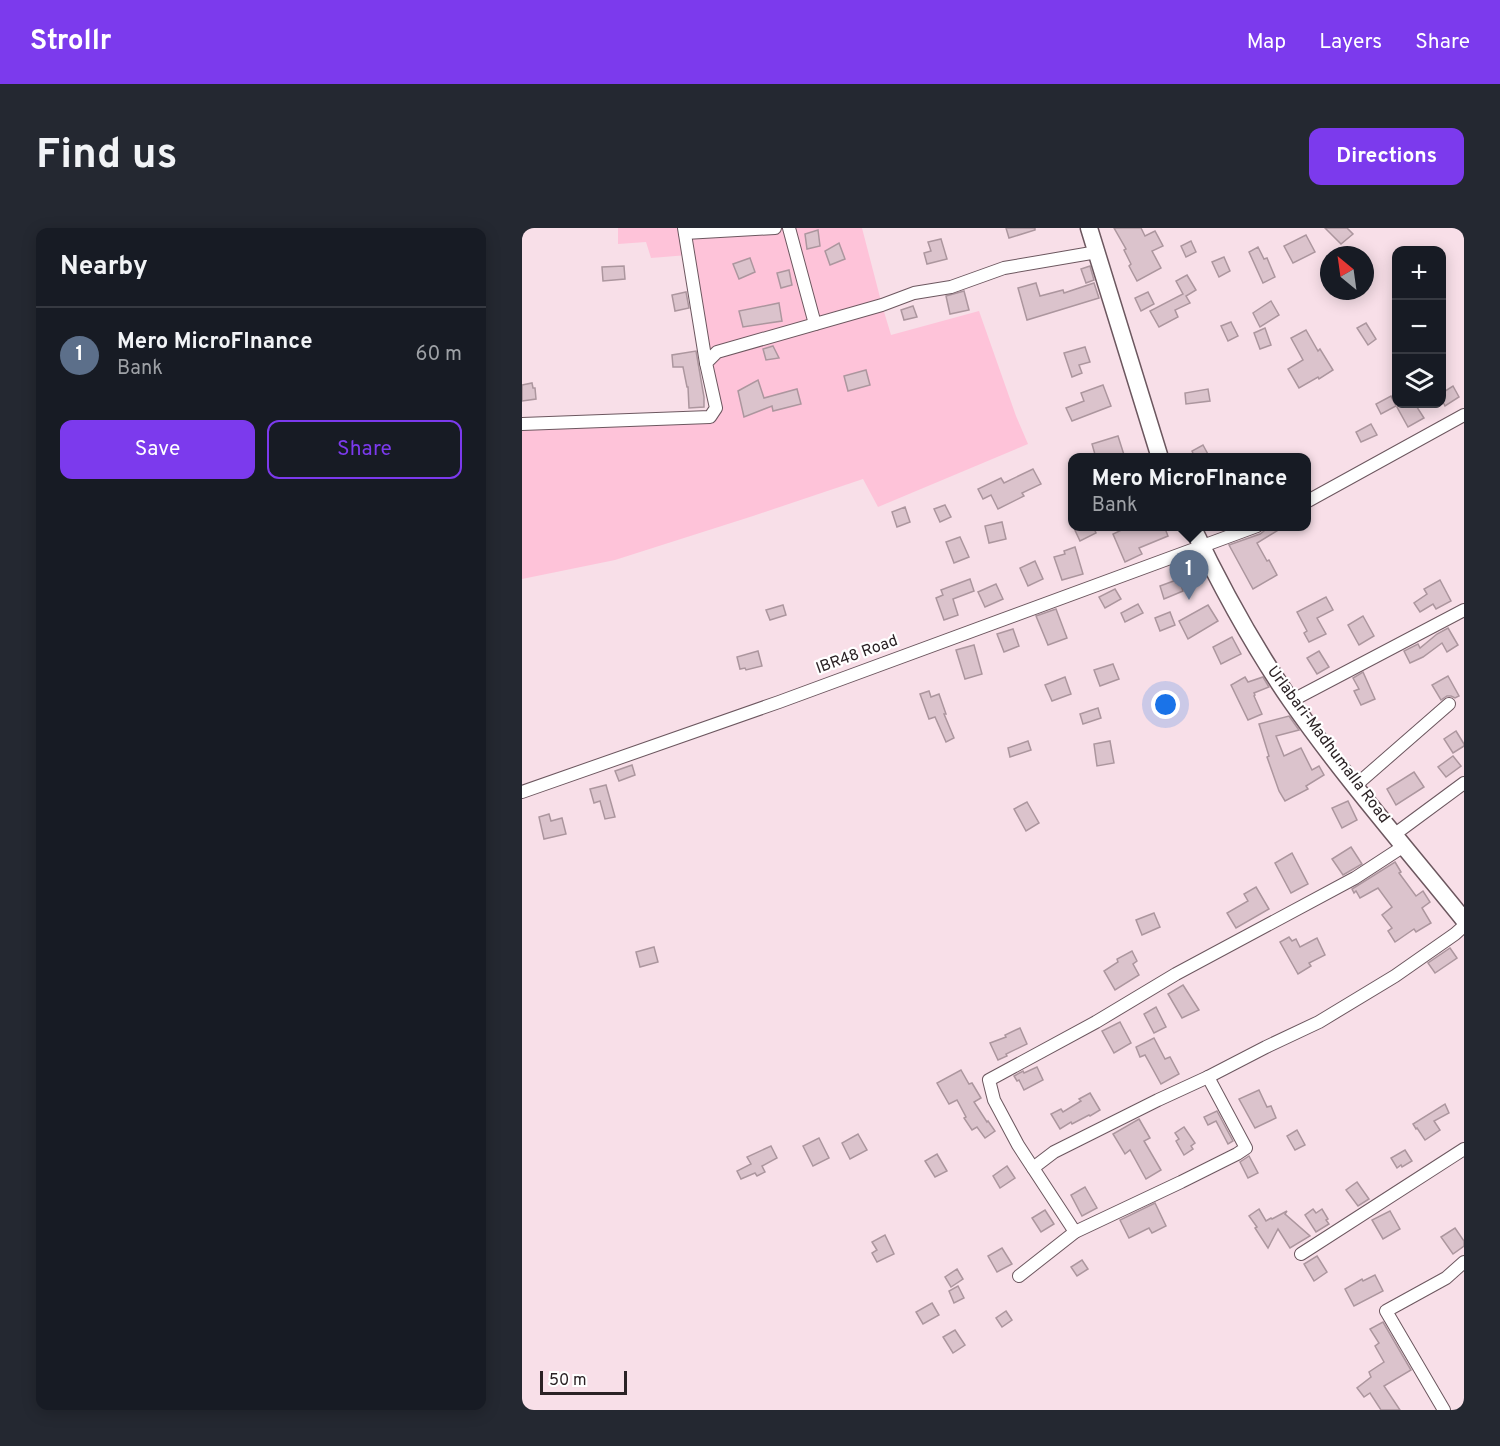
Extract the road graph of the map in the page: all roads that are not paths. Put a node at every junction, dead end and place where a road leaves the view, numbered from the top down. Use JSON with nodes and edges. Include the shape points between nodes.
{"nodes":[{"id":1,"x":775,"y":228,"type":"edge"},
{"id":2,"x":789,"y":228,"type":"edge"},
{"id":3,"x":1089,"y":228,"type":"edge"},
{"id":4,"x":685,"y":231,"type":"edge"},
{"id":5,"x":1097,"y":252,"type":"junction"},
{"id":6,"x":815,"y":324,"type":"junction"},
{"id":7,"x":706,"y":363,"type":"junction"},
{"id":8,"x":1464,"y":415,"type":"edge"},
{"id":9,"x":522,"y":424,"type":"edge"},
{"id":10,"x":1159,"y":453,"type":"edge"},
{"id":11,"x":1311,"y":499,"type":"edge"},
{"id":12,"x":1194,"y":531,"type":"edge"},
{"id":13,"x":1244,"y":531,"type":"edge"},
{"id":14,"x":1202,"y":548,"type":"junction"},
{"id":15,"x":1464,"y":610,"type":"edge"},
{"id":16,"x":1291,"y":701,"type":"junction"},
{"id":17,"x":1449,"y":705,"type":"dead end"},
{"id":18,"x":1464,"y":783,"type":"edge"},
{"id":19,"x":1355,"y":786,"type":"junction"},
{"id":20,"x":522,"y":792,"type":"edge"},
{"id":21,"x":1399,"y":840,"type":"junction"},
{"id":22,"x":1464,"y":920,"type":"edge"},
{"id":23,"x":1464,"y":926,"type":"edge"},
{"id":24,"x":1208,"y":1077,"type":"junction"},
{"id":25,"x":1464,"y":1149,"type":"edge"},
{"id":26,"x":1033,"y":1168,"type":"junction"},
{"id":27,"x":1075,"y":1232,"type":"junction"},
{"id":28,"x":1301,"y":1254,"type":"dead end"},
{"id":29,"x":1464,"y":1262,"type":"edge"},
{"id":30,"x":1018,"y":1276,"type":"dead end"},
{"id":31,"x":1444,"y":1410,"type":"edge"}],
"edges":[{"from":1,"to":4,"type":"street"},
{"from":2,"to":6,"type":"street"},
{"from":3,"to":5,"type":"main road"},
{"from":4,"to":7,"type":"street"},
{"from":5,"to":6,"type":"street","via":[[1004,268],[951,287],[914,293]]},
{"from":5,"to":10,"type":"main road"},
{"from":6,"to":7,"type":"street","via":[[717,352]]},
{"from":7,"to":9,"type":"street","via":[[716,408],[711,417]]},
{"from":8,"to":11,"type":"street"},
{"from":12,"to":14,"type":"main road","name":"Urlabari-Madhumalla Road"},
{"from":13,"to":14,"type":"street","name":"IBR48 Road"},
{"from":14,"to":16,"type":"main road","name":"Urlabari-Madhumalla Road"},
{"from":14,"to":20,"type":"street","name":"IBR48 Road"},
{"from":15,"to":16,"type":"street"},
{"from":16,"to":19,"type":"main road","name":"Urlabari-Madhumalla Road"},
{"from":17,"to":19,"type":"street"},
{"from":18,"to":21,"type":"street"},
{"from":19,"to":21,"type":"main road","name":"Urlabari-Madhumalla Road"},
{"from":21,"to":22,"type":"main road","name":"Urlabari-Madhumalla Road"},
{"from":21,"to":26,"type":"street","via":[[1355,878],[989,1080],[994,1100]]},
{"from":23,"to":24,"type":"street","via":[[1395,976],[1319,1022]]},
{"from":24,"to":26,"type":"street","via":[[1054,1152]]},
{"from":24,"to":27,"type":"street","via":[[1246,1148]]},
{"from":25,"to":28,"type":"street"},
{"from":26,"to":27,"type":"street"},
{"from":27,"to":30,"type":"street"},
{"from":29,"to":31,"type":"street","via":[[1446,1278],[1386,1311]]}]}
